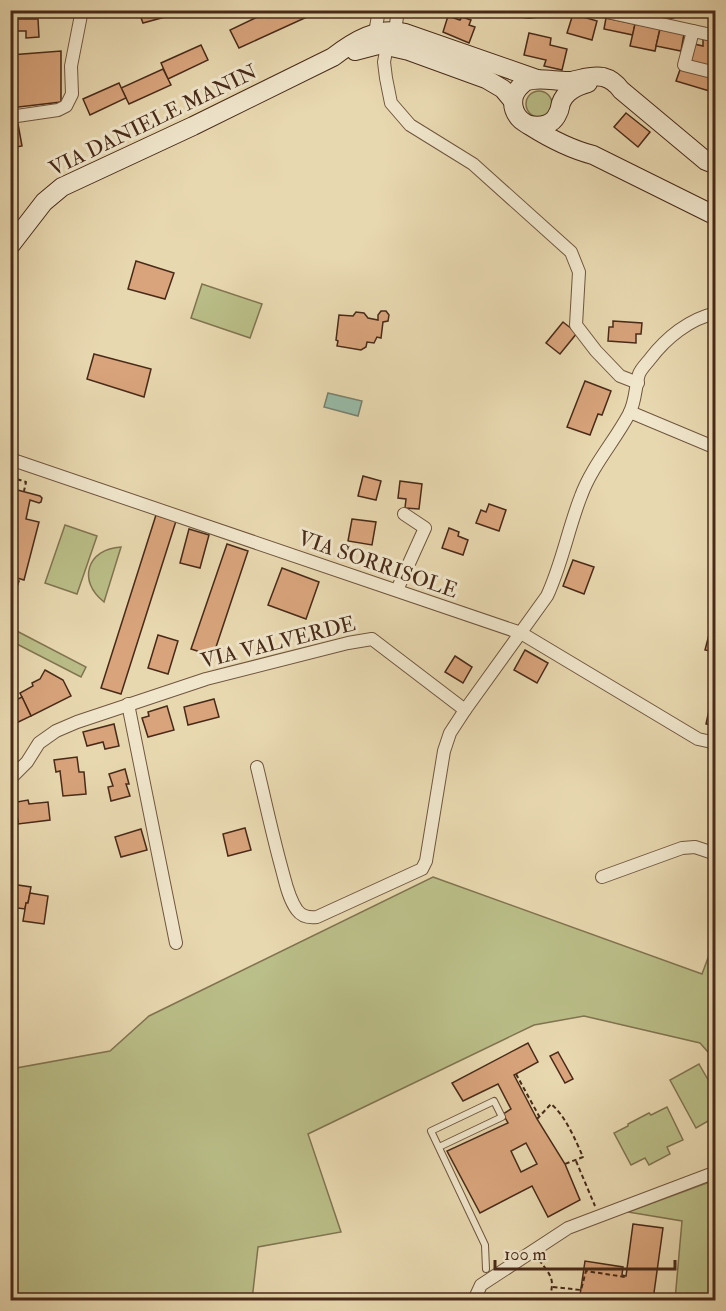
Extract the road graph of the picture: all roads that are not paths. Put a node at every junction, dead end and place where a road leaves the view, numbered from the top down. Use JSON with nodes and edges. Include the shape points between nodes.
{"nodes":[{"id":1,"x":82,"y":10,"type":"edge"},
{"id":2,"x":379,"y":10,"type":"edge"},
{"id":3,"x":398,"y":10,"type":"edge"},
{"id":4,"x":518,"y":10,"type":"edge"},
{"id":5,"x":541,"y":10,"type":"edge"},
{"id":6,"x":598,"y":10,"type":"edge"},
{"id":7,"x":693,"y":31,"type":"junction"},
{"id":8,"x":386,"y":36,"type":"junction"},
{"id":9,"x":716,"y":36,"type":"edge"},
{"id":10,"x":716,"y":73,"type":"edge"},
{"id":11,"x":540,"y":80,"type":"junction"},
{"id":12,"x":621,"y":90,"type":"junction"},
{"id":13,"x":513,"y":100,"type":"junction"},
{"id":14,"x":560,"y":106,"type":"junction"},
{"id":15,"x":10,"y":117,"type":"edge"},
{"id":16,"x":529,"y":125,"type":"junction"},
{"id":17,"x":593,"y":155,"type":"junction"},
{"id":18,"x":716,"y":165,"type":"edge"},
{"id":19,"x":716,"y":216,"type":"edge"},
{"id":20,"x":10,"y":246,"type":"edge"},
{"id":21,"x":716,"y":313,"type":"edge"},
{"id":22,"x":638,"y":383,"type":"junction"},
{"id":23,"x":630,"y":412,"type":"junction"},
{"id":24,"x":716,"y":448,"type":"edge"},
{"id":25,"x":10,"y":459,"type":"edge"},
{"id":26,"x":404,"y":514,"type":"dead end"},
{"id":27,"x":397,"y":590,"type":"junction"},
{"id":28,"x":521,"y":633,"type":"junction"},
{"id":29,"x":128,"y":704,"type":"junction"},
{"id":30,"x":465,"y":710,"type":"junction"},
{"id":31,"x":716,"y":743,"type":"edge"},
{"id":32,"x":257,"y":767,"type":"dead end"},
{"id":33,"x":10,"y":779,"type":"edge"},
{"id":34,"x":716,"y":854,"type":"edge"},
{"id":35,"x":602,"y":877,"type":"dead end"},
{"id":36,"x":176,"y":943,"type":"dead end"},
{"id":37,"x":439,"y":1147,"type":"junction"},
{"id":38,"x":716,"y":1172,"type":"edge"},
{"id":39,"x":488,"y":1274,"type":"junction"},
{"id":40,"x":474,"y":1300,"type":"edge"}],
"edges":[{"from":1,"to":15,"type":"street","via":[[72,66],[72,94],[66,106]]},
{"from":2,"to":8,"type":"street"},
{"from":3,"to":8,"type":"street"},
{"from":4,"to":5,"type":"street"},
{"from":6,"to":7,"type":"street"},
{"from":7,"to":9,"type":"street"},
{"from":7,"to":10,"type":"street","via":[[684,65]]},
{"from":8,"to":11,"type":"main road","name":"VIA DANIELE MANIN"},
{"from":8,"to":13,"type":"main road","name":"VIA DANIELE MANIN","via":[[409,51],[486,79]]},
{"from":8,"to":20,"type":"main road","name":"VIA DANIELE MANIN","via":[[372,46],[333,57],[62,187],[44,202]]},
{"from":8,"to":22,"type":"street","via":[[384,62],[392,103],[410,125],[473,164],[571,252],[579,272],[576,325],[620,376]]},
{"from":11,"to":12,"type":"main road","name":"VIA DANIELE MANIN","via":[[602,77],[615,82]]},
{"from":11,"to":13,"type":"main road","via":[[524,83]]},
{"from":11,"to":14,"type":"main road","via":[[556,89]]},
{"from":12,"to":14,"type":"main road","via":[[607,85],[579,86]]},
{"from":12,"to":18,"type":"main road","name":"VIA DANIELE MANIN","via":[[706,161]]},
{"from":13,"to":16,"type":"main road","via":[[517,116]]},
{"from":14,"to":16,"type":"main road","via":[[552,121],[537,127]]},
{"from":14,"to":17,"type":"main road","via":[[563,128]]},
{"from":16,"to":17,"type":"main road","via":[[558,142]]},
{"from":17,"to":19,"type":"main road"},
{"from":21,"to":22,"type":"street","via":[[678,330],[643,368]]},
{"from":22,"to":23,"type":"street"},
{"from":23,"to":24,"type":"street"},
{"from":23,"to":28,"type":"street","via":[[581,496],[547,596]]},
{"from":25,"to":27,"type":"street","name":"VIA SORRISOLE"},
{"from":26,"to":27,"type":"street","via":[[425,528]]},
{"from":27,"to":28,"type":"street","name":"VIA SORRISOLE"},
{"from":28,"to":30,"type":"street"},
{"from":28,"to":31,"type":"street","name":"VIA SORRISOLE","via":[[698,739]]},
{"from":29,"to":30,"type":"street","name":"VIA VALVERDE","via":[[206,679],[372,639]]},
{"from":29,"to":33,"type":"street","name":"VIA VALVERDE","via":[[56,731],[39,743]]},
{"from":29,"to":36,"type":"street"},
{"from":30,"to":32,"type":"street","via":[[444,751],[422,869],[317,917],[302,915],[290,897]]},
{"from":34,"to":35,"type":"street","via":[[695,847],[682,848]]},
{"from":37,"to":37,"type":"lane","via":[[431,1131],[494,1101],[501,1117]]},
{"from":37,"to":39,"type":"lane","via":[[485,1245]]},
{"from":38,"to":39,"type":"street","via":[[568,1228]]},
{"from":39,"to":40,"type":"street"}]}
